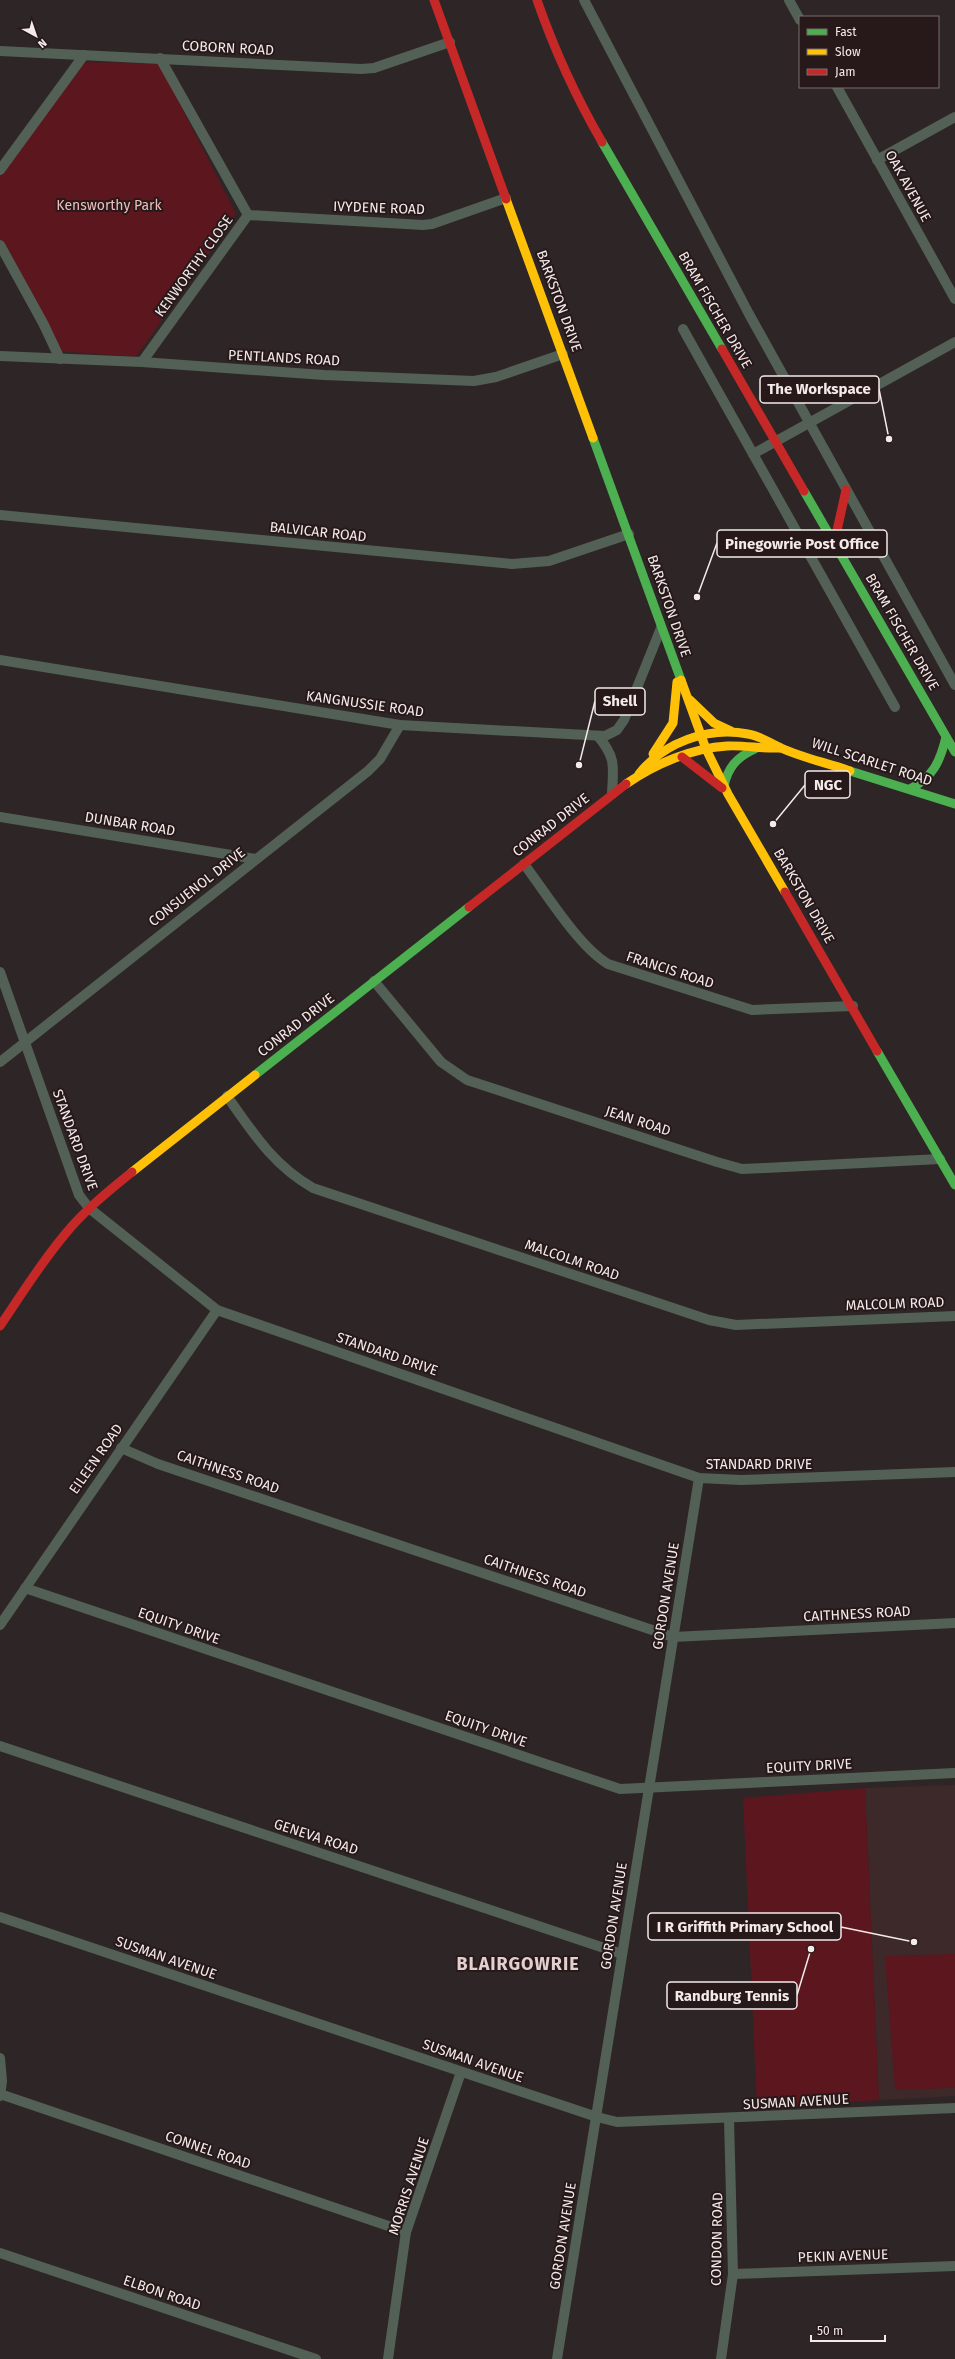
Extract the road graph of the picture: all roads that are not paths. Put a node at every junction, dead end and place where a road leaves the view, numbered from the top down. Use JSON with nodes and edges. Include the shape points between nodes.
{"nodes":[{"id":1,"x":434,"y":0,"type":"edge"},
{"id":2,"x":537,"y":0,"type":"edge"},
{"id":3,"x":584,"y":0,"type":"edge"},
{"id":4,"x":789,"y":0,"type":"edge"},
{"id":5,"x":799,"y":18,"type":"edge"},
{"id":6,"x":450,"y":42,"type":"junction"},
{"id":7,"x":0,"y":51,"type":"edge"},
{"id":8,"x":84,"y":55,"type":"junction"},
{"id":9,"x":160,"y":58,"type":"junction"},
{"id":10,"x":838,"y":88,"type":"edge"},
{"id":11,"x":955,"y":117,"type":"edge"},
{"id":12,"x":877,"y":160,"type":"junction"},
{"id":13,"x":0,"y":170,"type":"edge"},
{"id":14,"x":506,"y":198,"type":"junction"},
{"id":15,"x":248,"y":215,"type":"junction"},
{"id":16,"x":0,"y":245,"type":"edge"},
{"id":17,"x":955,"y":299,"type":"edge"},
{"id":18,"x":683,"y":329,"type":"dead end"},
{"id":19,"x":955,"y":342,"type":"edge"},
{"id":20,"x":563,"y":354,"type":"junction"},
{"id":21,"x":0,"y":356,"type":"edge"},
{"id":22,"x":60,"y":359,"type":"junction"},
{"id":23,"x":142,"y":362,"type":"junction"},
{"id":24,"x":809,"y":422,"type":"junction"},
{"id":25,"x":775,"y":442,"type":"junction"},
{"id":26,"x":753,"y":454,"type":"junction"},
{"id":27,"x":846,"y":490,"type":"junction"},
{"id":28,"x":0,"y":515,"type":"edge"},
{"id":29,"x":629,"y":534,"type":"junction"},
{"id":30,"x":834,"y":544,"type":"junction"},
{"id":31,"x":661,"y":628,"type":"junction"},
{"id":32,"x":0,"y":660,"type":"edge"},
{"id":33,"x":678,"y":674,"type":"junction"},
{"id":34,"x":955,"y":685,"type":"edge"},
{"id":35,"x":685,"y":695,"type":"junction"},
{"id":36,"x":895,"y":707,"type":"dead end"},
{"id":37,"x":400,"y":725,"type":"junction"},
{"id":38,"x":740,"y":734,"type":"junction"},
{"id":39,"x":598,"y":736,"type":"junction"},
{"id":40,"x":701,"y":736,"type":"junction"},
{"id":41,"x":946,"y":737,"type":"junction"},
{"id":42,"x":780,"y":748,"type":"junction"},
{"id":43,"x":706,"y":749,"type":"junction"},
{"id":44,"x":755,"y":749,"type":"junction"},
{"id":45,"x":955,"y":752,"type":"edge"},
{"id":46,"x":682,"y":757,"type":"junction"},
{"id":47,"x":650,"y":758,"type":"junction"},
{"id":48,"x":639,"y":774,"type":"junction"},
{"id":49,"x":724,"y":786,"type":"junction"},
{"id":50,"x":910,"y":789,"type":"junction"},
{"id":51,"x":612,"y":794,"type":"junction"},
{"id":52,"x":728,"y":794,"type":"junction"},
{"id":53,"x":955,"y":804,"type":"edge"},
{"id":54,"x":0,"y":817,"type":"edge"},
{"id":55,"x":256,"y":859,"type":"junction"},
{"id":56,"x":524,"y":864,"type":"junction"},
{"id":57,"x":0,"y":972,"type":"edge"},
{"id":58,"x":374,"y":981,"type":"junction"},
{"id":59,"x":853,"y":1006,"type":"junction"},
{"id":60,"x":24,"y":1041,"type":"junction"},
{"id":61,"x":0,"y":1062,"type":"edge"},
{"id":62,"x":227,"y":1096,"type":"junction"},
{"id":63,"x":940,"y":1159,"type":"junction"},
{"id":64,"x":955,"y":1185,"type":"edge"},
{"id":65,"x":89,"y":1208,"type":"junction"},
{"id":66,"x":218,"y":1310,"type":"junction"},
{"id":67,"x":955,"y":1316,"type":"edge"},
{"id":68,"x":0,"y":1326,"type":"edge"},
{"id":69,"x":121,"y":1448,"type":"junction"},
{"id":70,"x":955,"y":1472,"type":"edge"},
{"id":71,"x":699,"y":1478,"type":"junction"},
{"id":72,"x":25,"y":1588,"type":"junction"},
{"id":73,"x":955,"y":1623,"type":"edge"},
{"id":74,"x":0,"y":1625,"type":"edge"},
{"id":75,"x":673,"y":1637,"type":"junction"},
{"id":76,"x":0,"y":1746,"type":"edge"},
{"id":77,"x":955,"y":1773,"type":"edge"},
{"id":78,"x":648,"y":1787,"type":"junction"},
{"id":79,"x":0,"y":1917,"type":"edge"},
{"id":80,"x":622,"y":1954,"type":"junction"},
{"id":81,"x":0,"y":2058,"type":"edge"},
{"id":82,"x":461,"y":2072,"type":"junction"},
{"id":83,"x":0,"y":2094,"type":"edge"},
{"id":84,"x":955,"y":2108,"type":"edge"},
{"id":85,"x":597,"y":2117,"type":"junction"},
{"id":86,"x":729,"y":2119,"type":"junction"},
{"id":87,"x":406,"y":2232,"type":"junction"},
{"id":88,"x":0,"y":2253,"type":"edge"},
{"id":89,"x":955,"y":2266,"type":"edge"},
{"id":90,"x":733,"y":2274,"type":"junction"},
{"id":91,"x":316,"y":2359,"type":"edge"},
{"id":92,"x":388,"y":2359,"type":"edge"},
{"id":93,"x":557,"y":2359,"type":"edge"},
{"id":94,"x":721,"y":2359,"type":"edge"}],
"edges":[{"from":1,"to":6,"type":"street","name":"BARKSTON DRIVE"},
{"from":2,"to":25,"type":"street","name":"BRAM FISCHER DRIVE","via":[[549,35],[585,112]]},
{"from":3,"to":24,"type":"street","name":"BRAM FISCHER DRIVE","via":[[695,213]]},
{"from":4,"to":5,"type":"street"},
{"from":6,"to":9,"type":"street","name":"COBORN ROAD","via":[[361,70]]},
{"from":6,"to":14,"type":"street","name":"BARKSTON DRIVE"},
{"from":7,"to":8,"type":"street","name":"COBORN ROAD"},
{"from":8,"to":9,"type":"street","name":"COBORN ROAD"},
{"from":8,"to":13,"type":"street"},
{"from":9,"to":15,"type":"street","name":"KENWORTHY CLOSE"},
{"from":10,"to":12,"type":"street","name":"OAK AVENUE"},
{"from":11,"to":12,"type":"street"},
{"from":12,"to":17,"type":"street","name":"OAK AVENUE"},
{"from":14,"to":15,"type":"street","name":"IVYDENE ROAD","via":[[423,225]]},
{"from":14,"to":20,"type":"street","name":"BARKSTON DRIVE"},
{"from":15,"to":23,"type":"street","name":"KENWORTHY CLOSE"},
{"from":16,"to":22,"type":"street"},
{"from":18,"to":26,"type":"street"},
{"from":19,"to":24,"type":"street"},
{"from":20,"to":23,"type":"street","name":"PENTLANDS ROAD","via":[[500,376],[474,381],[324,375]]},
{"from":20,"to":29,"type":"street","name":"BARKSTON DRIVE"},
{"from":21,"to":22,"type":"street","name":"PENTLANDS ROAD"},
{"from":22,"to":23,"type":"street","name":"PENTLANDS ROAD"},
{"from":24,"to":25,"type":"street"},
{"from":24,"to":27,"type":"street","name":"BRAM FISCHER DRIVE"},
{"from":25,"to":26,"type":"street"},
{"from":25,"to":30,"type":"street","name":"BRAM FISCHER DRIVE"},
{"from":26,"to":36,"type":"street"},
{"from":27,"to":30,"type":"street"},
{"from":27,"to":34,"type":"street","name":"BRAM FISCHER DRIVE"},
{"from":28,"to":29,"type":"street","name":"BALVICAR ROAD","via":[[512,564],[549,561]]},
{"from":29,"to":31,"type":"street","name":"BARKSTON DRIVE"},
{"from":30,"to":41,"type":"street","name":"BRAM FISCHER DRIVE"},
{"from":31,"to":33,"type":"street","name":"BARKSTON DRIVE"},
{"from":31,"to":39,"type":"street","name":"KANGNUSSIE ROAD","via":[[624,720],[614,733]]},
{"from":32,"to":37,"type":"street","name":"KANGNUSSIE ROAD"},
{"from":33,"to":35,"type":"street","name":"BARKSTON DRIVE"},
{"from":33,"to":47,"type":"street","via":[[673,723]]},
{"from":35,"to":38,"type":"street","via":[[714,724]]},
{"from":35,"to":40,"type":"street","name":"BARKSTON DRIVE"},
{"from":37,"to":39,"type":"street","name":"KANGNUSSIE ROAD"},
{"from":37,"to":55,"type":"street","name":"CONSUENOL DRIVE","via":[[383,754],[368,771]]},
{"from":38,"to":40,"type":"street","name":"WILL SCARLET ROAD"},
{"from":38,"to":42,"type":"street","name":"WILL SCARLET ROAD","via":[[761,737]]},
{"from":39,"to":51,"type":"street","via":[[607,747],[614,763]]},
{"from":40,"to":43,"type":"street","name":"BARKSTON DRIVE"},
{"from":40,"to":47,"type":"street","name":"CONRAD DRIVE"},
{"from":41,"to":45,"type":"street","name":"BRAM FISCHER DRIVE"},
{"from":41,"to":50,"type":"street","via":[[935,772],[923,783]]},
{"from":42,"to":44,"type":"street","name":"WILL SCARLET ROAD"},
{"from":42,"to":50,"type":"street","name":"WILL SCARLET ROAD"},
{"from":43,"to":44,"type":"street","name":"WILL SCARLET ROAD","via":[[727,746]]},
{"from":43,"to":46,"type":"street","name":"CONRAD DRIVE"},
{"from":43,"to":49,"type":"street","name":"BARKSTON DRIVE"},
{"from":44,"to":49,"type":"street","via":[[742,755],[730,766]]},
{"from":46,"to":48,"type":"street","name":"CONRAD DRIVE"},
{"from":46,"to":52,"type":"street","via":[[709,776]]},
{"from":47,"to":48,"type":"street","name":"CONRAD DRIVE"},
{"from":48,"to":51,"type":"street","name":"CONRAD DRIVE"},
{"from":49,"to":52,"type":"street","name":"BARKSTON DRIVE"},
{"from":50,"to":53,"type":"street","name":"WILL SCARLET ROAD"},
{"from":51,"to":56,"type":"street","name":"CONRAD DRIVE"},
{"from":52,"to":59,"type":"street","name":"BARKSTON DRIVE"},
{"from":54,"to":55,"type":"street","name":"DUNBAR ROAD"},
{"from":55,"to":60,"type":"street","name":"CONSUENOL DRIVE"},
{"from":56,"to":58,"type":"street","name":"CONRAD DRIVE"},
{"from":56,"to":59,"type":"street","name":"FRANCIS ROAD","via":[[586,946],[608,964],[752,1010]]},
{"from":57,"to":60,"type":"street","name":"STANDARD DRIVE"},
{"from":58,"to":62,"type":"street","name":"CONRAD DRIVE"},
{"from":58,"to":63,"type":"street","name":"JEAN ROAD","via":[[441,1062],[467,1080],[717,1162],[742,1168],[765,1168]]},
{"from":59,"to":63,"type":"street","name":"BARKSTON DRIVE"},
{"from":60,"to":61,"type":"street","name":"CONSUENOL DRIVE"},
{"from":60,"to":65,"type":"street","name":"STANDARD DRIVE","via":[[75,1186]]},
{"from":62,"to":65,"type":"street","name":"CONRAD DRIVE"},
{"from":62,"to":67,"type":"street","name":"MALCOLM ROAD","via":[[267,1152],[293,1176],[313,1188],[709,1320],[736,1325]]},
{"from":63,"to":64,"type":"street","name":"BARKSTON DRIVE"},
{"from":65,"to":66,"type":"street","name":"STANDARD DRIVE"},
{"from":65,"to":68,"type":"street","name":"CONRAD DRIVE","via":[[54,1248]]},
{"from":66,"to":69,"type":"street","name":"EILEEN ROAD"},
{"from":66,"to":71,"type":"street","name":"STANDARD DRIVE"},
{"from":69,"to":72,"type":"street","name":"EILEEN ROAD"},
{"from":69,"to":75,"type":"street","name":"CAITHNESS ROAD","via":[[166,1466]]},
{"from":70,"to":71,"type":"street","name":"STANDARD DRIVE","via":[[741,1480]]},
{"from":71,"to":75,"type":"street","name":"GORDON AVENUE"},
{"from":72,"to":74,"type":"street","name":"EILEEN ROAD"},
{"from":72,"to":78,"type":"street","name":"EQUITY DRIVE","via":[[616,1788],[626,1790]]},
{"from":73,"to":75,"type":"street","name":"CAITHNESS ROAD"},
{"from":75,"to":78,"type":"street","name":"GORDON AVENUE"},
{"from":76,"to":80,"type":"street","name":"GENEVA ROAD"},
{"from":77,"to":78,"type":"street","name":"EQUITY DRIVE"},
{"from":78,"to":80,"type":"street","name":"GORDON AVENUE"},
{"from":79,"to":82,"type":"street","name":"SUSMAN AVENUE"},
{"from":80,"to":85,"type":"street","name":"GORDON AVENUE"},
{"from":81,"to":83,"type":"street"},
{"from":82,"to":85,"type":"street","name":"SUSMAN AVENUE"},
{"from":82,"to":87,"type":"street","name":"MORRIS AVENUE"},
{"from":83,"to":87,"type":"street","name":"CONNEL ROAD"},
{"from":84,"to":86,"type":"street","name":"SUSMAN AVENUE"},
{"from":85,"to":86,"type":"street","name":"SUSMAN AVENUE","via":[[617,2122]]},
{"from":85,"to":93,"type":"street","name":"GORDON AVENUE"},
{"from":86,"to":90,"type":"street","name":"CONDON ROAD"},
{"from":87,"to":92,"type":"street","name":"MORRIS AVENUE"},
{"from":88,"to":91,"type":"street","name":"ELBON ROAD"},
{"from":89,"to":90,"type":"street","name":"PEKIN AVENUE"},
{"from":90,"to":94,"type":"street","name":"CONDON ROAD"}]}
